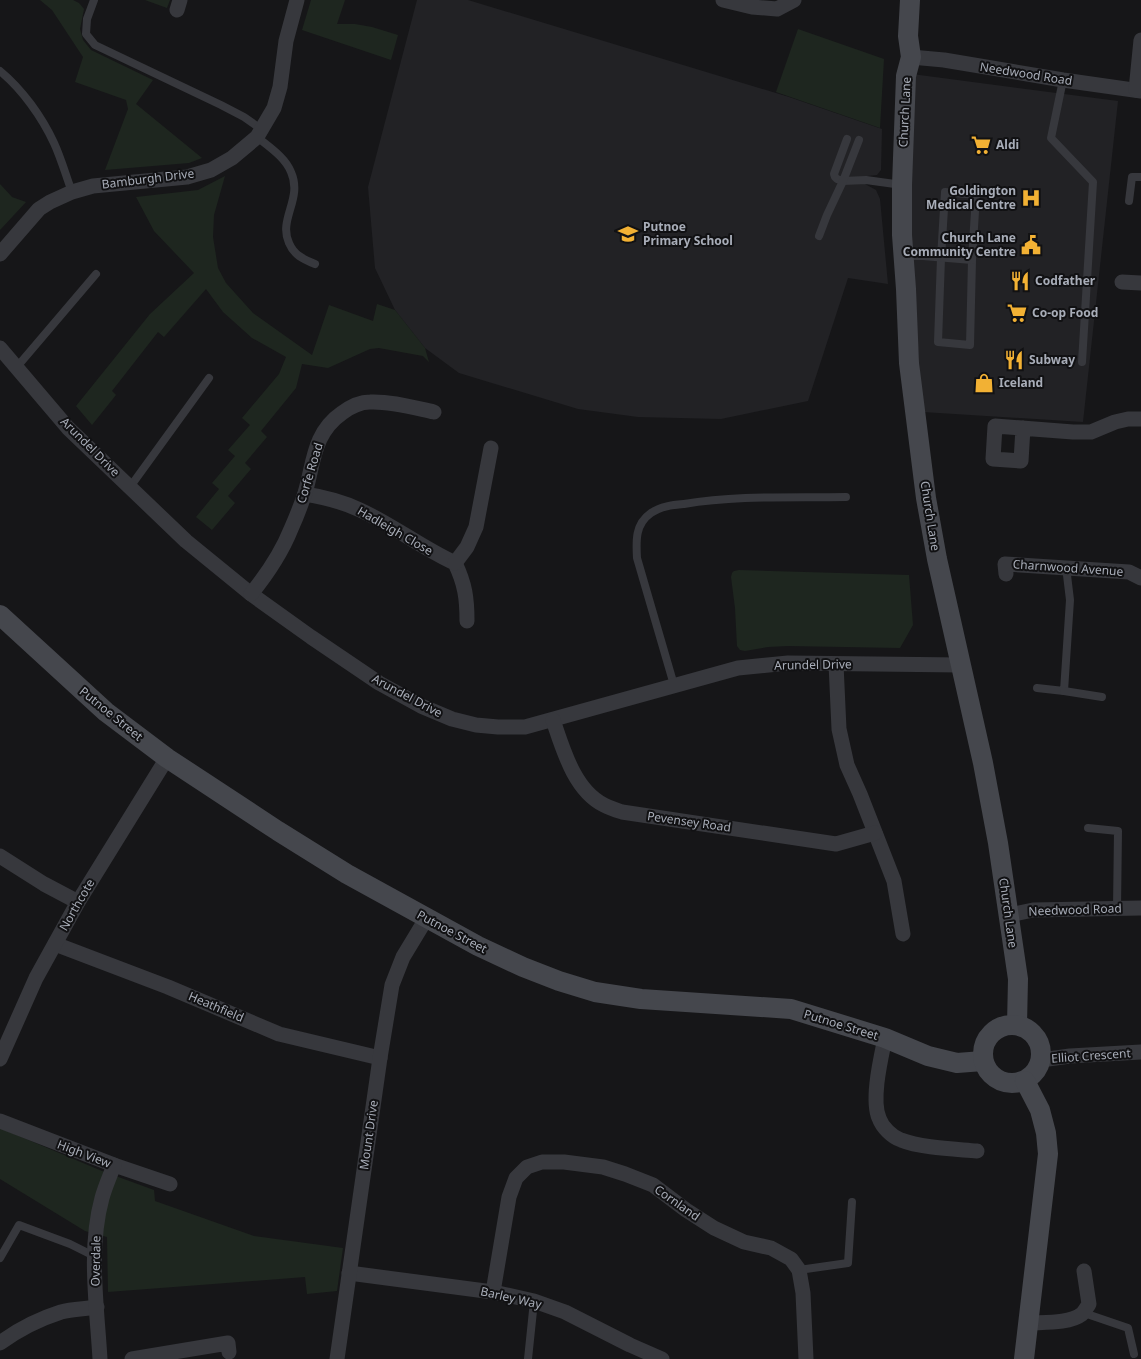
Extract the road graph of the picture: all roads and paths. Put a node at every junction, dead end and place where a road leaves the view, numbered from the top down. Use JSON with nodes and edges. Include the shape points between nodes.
{"nodes":[{"id":1,"x":93,"y":0,"type":"edge"},
{"id":2,"x":297,"y":0,"type":"edge"},
{"id":3,"x":723,"y":0,"type":"edge"},
{"id":4,"x":794,"y":0,"type":"edge"},
{"id":5,"x":910,"y":0,"type":"edge"},
{"id":6,"x":1141,"y":40,"type":"edge"},
{"id":7,"x":912,"y":58,"type":"junction"},
{"id":8,"x":0,"y":71,"type":"edge"},
{"id":9,"x":1063,"y":80,"type":"junction"},
{"id":10,"x":1138,"y":91,"type":"edge"},
{"id":11,"x":259,"y":133,"type":"junction"},
{"id":12,"x":847,"y":139,"type":"dead end"},
{"id":13,"x":859,"y":140,"type":"dead end"},
{"id":14,"x":1141,"y":177,"type":"edge"},
{"id":15,"x":843,"y":181,"type":"junction"},
{"id":16,"x":902,"y":185,"type":"junction"},
{"id":17,"x":72,"y":192,"type":"junction"},
{"id":18,"x":1129,"y":201,"type":"dead end"},
{"id":19,"x":819,"y":236,"type":"dead end"},
{"id":20,"x":0,"y":254,"type":"edge"},
{"id":21,"x":904,"y":256,"type":"junction"},
{"id":22,"x":941,"y":258,"type":"junction"},
{"id":23,"x":972,"y":260,"type":"junction"},
{"id":24,"x":315,"y":264,"type":"dead end"},
{"id":25,"x":96,"y":274,"type":"dead end"},
{"id":26,"x":1122,"y":282,"type":"dead end"},
{"id":27,"x":1141,"y":283,"type":"edge"},
{"id":28,"x":0,"y":348,"type":"edge"},
{"id":29,"x":1082,"y":362,"type":"dead end"},
{"id":30,"x":16,"y":368,"type":"junction"},
{"id":31,"x":209,"y":378,"type":"dead end"},
{"id":32,"x":434,"y":412,"type":"dead end"},
{"id":33,"x":1141,"y":419,"type":"edge"},
{"id":34,"x":1023,"y":428,"type":"dead end"},
{"id":35,"x":491,"y":448,"type":"dead end"},
{"id":36,"x":130,"y":488,"type":"junction"},
{"id":37,"x":305,"y":494,"type":"junction"},
{"id":38,"x":846,"y":497,"type":"dead end"},
{"id":39,"x":455,"y":563,"type":"junction"},
{"id":40,"x":1066,"y":568,"type":"junction"},
{"id":41,"x":1006,"y":574,"type":"dead end"},
{"id":42,"x":1141,"y":578,"type":"edge"},
{"id":43,"x":252,"y":594,"type":"junction"},
{"id":44,"x":0,"y":615,"type":"edge"},
{"id":45,"x":467,"y":621,"type":"dead end"},
{"id":46,"x":836,"y":664,"type":"junction"},
{"id":47,"x":961,"y":665,"type":"junction"},
{"id":48,"x":674,"y":685,"type":"junction"},
{"id":49,"x":1037,"y":688,"type":"dead end"},
{"id":50,"x":1064,"y":691,"type":"junction"},
{"id":51,"x":1102,"y":697,"type":"dead end"},
{"id":52,"x":553,"y":720,"type":"junction"},
{"id":53,"x":168,"y":758,"type":"junction"},
{"id":54,"x":1088,"y":828,"type":"dead end"},
{"id":55,"x":875,"y":833,"type":"junction"},
{"id":56,"x":0,"y":856,"type":"edge"},
{"id":57,"x":78,"y":902,"type":"junction"},
{"id":58,"x":1117,"y":908,"type":"junction"},
{"id":59,"x":1141,"y":908,"type":"edge"},
{"id":60,"x":1009,"y":915,"type":"junction"},
{"id":61,"x":426,"y":918,"type":"junction"},
{"id":62,"x":903,"y":934,"type":"dead end"},
{"id":63,"x":55,"y":944,"type":"junction"},
{"id":64,"x":1017,"y":1025,"type":"junction"},
{"id":65,"x":885,"y":1038,"type":"junction"},
{"id":66,"x":1141,"y":1052,"type":"edge"},
{"id":67,"x":380,"y":1058,"type":"junction"},
{"id":68,"x":0,"y":1059,"type":"edge"},
{"id":69,"x":983,"y":1060,"type":"junction"},
{"id":70,"x":1041,"y":1060,"type":"junction"},
{"id":71,"x":1025,"y":1080,"type":"junction"},
{"id":72,"x":0,"y":1121,"type":"edge"},
{"id":73,"x":977,"y":1151,"type":"dead end"},
{"id":74,"x":114,"y":1165,"type":"junction"},
{"id":75,"x":170,"y":1184,"type":"dead end"},
{"id":76,"x":852,"y":1202,"type":"dead end"},
{"id":77,"x":94,"y":1256,"type":"junction"},
{"id":78,"x":0,"y":1258,"type":"edge"},
{"id":79,"x":800,"y":1270,"type":"junction"},
{"id":80,"x":1084,"y":1271,"type":"dead end"},
{"id":81,"x":349,"y":1273,"type":"junction"},
{"id":82,"x":493,"y":1292,"type":"junction"},
{"id":83,"x":534,"y":1301,"type":"junction"},
{"id":84,"x":96,"y":1307,"type":"junction"},
{"id":85,"x":1084,"y":1313,"type":"junction"},
{"id":86,"x":1028,"y":1323,"type":"junction"},
{"id":87,"x":0,"y":1343,"type":"edge"},
{"id":88,"x":229,"y":1352,"type":"dead end"},
{"id":89,"x":1134,"y":1354,"type":"dead end"},
{"id":90,"x":100,"y":1359,"type":"edge"},
{"id":91,"x":132,"y":1359,"type":"edge"},
{"id":92,"x":337,"y":1359,"type":"edge"},
{"id":93,"x":528,"y":1359,"type":"edge"},
{"id":94,"x":662,"y":1359,"type":"edge"},
{"id":95,"x":806,"y":1359,"type":"edge"},
{"id":96,"x":1024,"y":1359,"type":"edge"}],
"edges":[{"from":1,"to":11,"type":"lane","via":[[86,34],[95,45],[244,117]]},
{"from":2,"to":11,"type":"street","name":"Bamburgh Drive","via":[[286,41],[280,87],[274,108]]},
{"from":3,"to":4,"type":"street","via":[[777,9]]},
{"from":5,"to":7,"type":"street","name":"Church Lane","via":[[908,36]]},
{"from":6,"to":10,"type":"street"},
{"from":7,"to":9,"type":"street","name":"Needwood Road","via":[[944,60]]},
{"from":7,"to":16,"type":"street","name":"Church Lane","via":[[906,76]]},
{"from":8,"to":17,"type":"lane","via":[[34,107],[54,143]]},
{"from":9,"to":10,"type":"street","name":"Needwood Road"},
{"from":9,"to":29,"type":"lane","via":[[1051,138],[1093,182]]},
{"from":11,"to":17,"type":"street","name":"Bamburgh Drive","via":[[232,158],[211,170],[187,176],[93,186]]},
{"from":11,"to":24,"type":"lane","via":[[291,172],[293,201],[286,222],[286,236],[292,250]]},
{"from":12,"to":15,"type":"lane","via":[[834,174]]},
{"from":13,"to":15,"type":"lane"},
{"from":14,"to":18,"type":"lane","via":[[1132,176]]},
{"from":15,"to":16,"type":"lane","via":[[866,180]]},
{"from":15,"to":19,"type":"lane"},
{"from":16,"to":21,"type":"street","name":"Church Lane"},
{"from":17,"to":20,"type":"street","name":"Bamburgh Drive","via":[[39,209]]},
{"from":21,"to":22,"type":"lane"},
{"from":21,"to":47,"type":"street","name":"Church Lane","via":[[909,364],[926,498]]},
{"from":22,"to":23,"type":"lane"},
{"from":22,"to":23,"type":"lane","via":[[945,192],[976,195]]},
{"from":22,"to":23,"type":"lane","via":[[938,342],[970,345]]},
{"from":25,"to":30,"type":"lane"},
{"from":26,"to":27,"type":"street"},
{"from":28,"to":30,"type":"street","name":"Arundel Drive"},
{"from":30,"to":36,"type":"street","name":"Arundel Drive","via":[[68,428]]},
{"from":31,"to":36,"type":"lane"},
{"from":32,"to":37,"type":"street","name":"Corfe Road","via":[[370,402],[350,407],[333,419],[323,432],[314,454]]},
{"from":33,"to":34,"type":"street","via":[[1115,422],[1091,432]]},
{"from":35,"to":39,"type":"street","via":[[476,527]]},
{"from":36,"to":43,"type":"street","name":"Arundel Drive","via":[[186,541]]},
{"from":37,"to":39,"type":"street","name":"Hadleigh Close","via":[[332,499],[360,510]]},
{"from":37,"to":43,"type":"street","name":"Corfe Road","via":[[273,566]]},
{"from":38,"to":48,"type":"lane","via":[[731,498],[665,507],[651,513],[640,526],[635,540],[637,558]]},
{"from":39,"to":45,"type":"street","via":[[467,602]]},
{"from":40,"to":41,"type":"street","name":"Charnwood Avenue","via":[[1005,564]]},
{"from":40,"to":42,"type":"street","name":"Charnwood Avenue","via":[[1129,572]]},
{"from":40,"to":50,"type":"lane","via":[[1070,600]]},
{"from":43,"to":52,"type":"street","name":"Arundel Drive","via":[[379,683],[452,719],[498,727],[525,727]]},
{"from":44,"to":53,"type":"street","name":"Putnoe Street","via":[[106,712]]},
{"from":46,"to":47,"type":"street","name":"Arundel Drive"},
{"from":46,"to":48,"type":"street","name":"Arundel Drive","via":[[788,663],[738,668]]},
{"from":46,"to":55,"type":"street","via":[[839,729],[847,765]]},
{"from":47,"to":60,"type":"street","name":"Church Lane","via":[[983,763]]},
{"from":48,"to":52,"type":"street","name":"Arundel Drive"},
{"from":49,"to":50,"type":"lane"},
{"from":50,"to":51,"type":"lane"},
{"from":52,"to":55,"type":"street","name":"Pevensey Road","via":[[573,772],[586,791],[602,804],[622,812],[836,844]]},
{"from":53,"to":57,"type":"street","name":"Northcote"},
{"from":53,"to":61,"type":"street","name":"Putnoe Street","via":[[278,832]]},
{"from":54,"to":58,"type":"lane","via":[[1118,831]]},
{"from":55,"to":62,"type":"street","via":[[894,881]]},
{"from":56,"to":57,"type":"street"},
{"from":57,"to":63,"type":"street","name":"Northcote"},
{"from":58,"to":59,"type":"street","name":"Needwood Road"},
{"from":58,"to":60,"type":"street","name":"Needwood Road","via":[[1033,910]]},
{"from":60,"to":64,"type":"street","name":"Church Lane","via":[[1018,979]]},
{"from":61,"to":65,"type":"street","name":"Putnoe Street","via":[[523,967],[595,992],[641,999],[791,1010]]},
{"from":61,"to":67,"type":"street","name":"Mount Drive","via":[[392,985]]},
{"from":63,"to":67,"type":"street","name":"Heathfield","via":[[279,1034]]},
{"from":63,"to":68,"type":"street","name":"Northcote"},
{"from":64,"to":69,"type":"street","via":[[1002,1026],[990,1035],[983,1047]]},
{"from":64,"to":70,"type":"street","via":[[1029,1030],[1039,1043]]},
{"from":65,"to":69,"type":"street","name":"Putnoe Street","via":[[928,1056],[957,1063]]},
{"from":65,"to":73,"type":"street","via":[[876,1102],[879,1118],[886,1130],[898,1139],[914,1144]]},
{"from":66,"to":70,"type":"street","name":"Elliot Crescent"},
{"from":67,"to":81,"type":"street","name":"Mount Drive"},
{"from":69,"to":71,"type":"street","via":[[992,1076],[1009,1083]]},
{"from":70,"to":71,"type":"street","via":[[1035,1072]]},
{"from":71,"to":86,"type":"street","via":[[1040,1110],[1048,1154]]},
{"from":72,"to":74,"type":"street","name":"High View"},
{"from":74,"to":75,"type":"street","name":"High View"},
{"from":74,"to":77,"type":"street","name":"Overdale","via":[[102,1198]]},
{"from":76,"to":79,"type":"lane","via":[[848,1263]]},
{"from":77,"to":78,"type":"lane","via":[[20,1225]]},
{"from":77,"to":84,"type":"street","name":"Overdale"},
{"from":79,"to":82,"type":"street","name":"Cornland","via":[[791,1258],[771,1248],[744,1242],[714,1228],[653,1185],[603,1167],[542,1162],[527,1167],[516,1178],[509,1197]]},
{"from":79,"to":95,"type":"street"},
{"from":80,"to":85,"type":"street","via":[[1089,1304]]},
{"from":81,"to":82,"type":"street","name":"Barley Way"},
{"from":81,"to":92,"type":"street","name":"Mount Drive"},
{"from":82,"to":83,"type":"street","name":"Barley Way"},
{"from":83,"to":93,"type":"lane"},
{"from":83,"to":94,"type":"street","name":"Barley Way","via":[[565,1312]]},
{"from":84,"to":87,"type":"street","via":[[62,1312],[32,1323]]},
{"from":84,"to":90,"type":"street","name":"Overdale"},
{"from":85,"to":86,"type":"street","via":[[1074,1319]]},
{"from":85,"to":89,"type":"lane","via":[[1128,1328]]},
{"from":86,"to":96,"type":"street"},
{"from":88,"to":91,"type":"street","via":[[228,1343]]}]}
